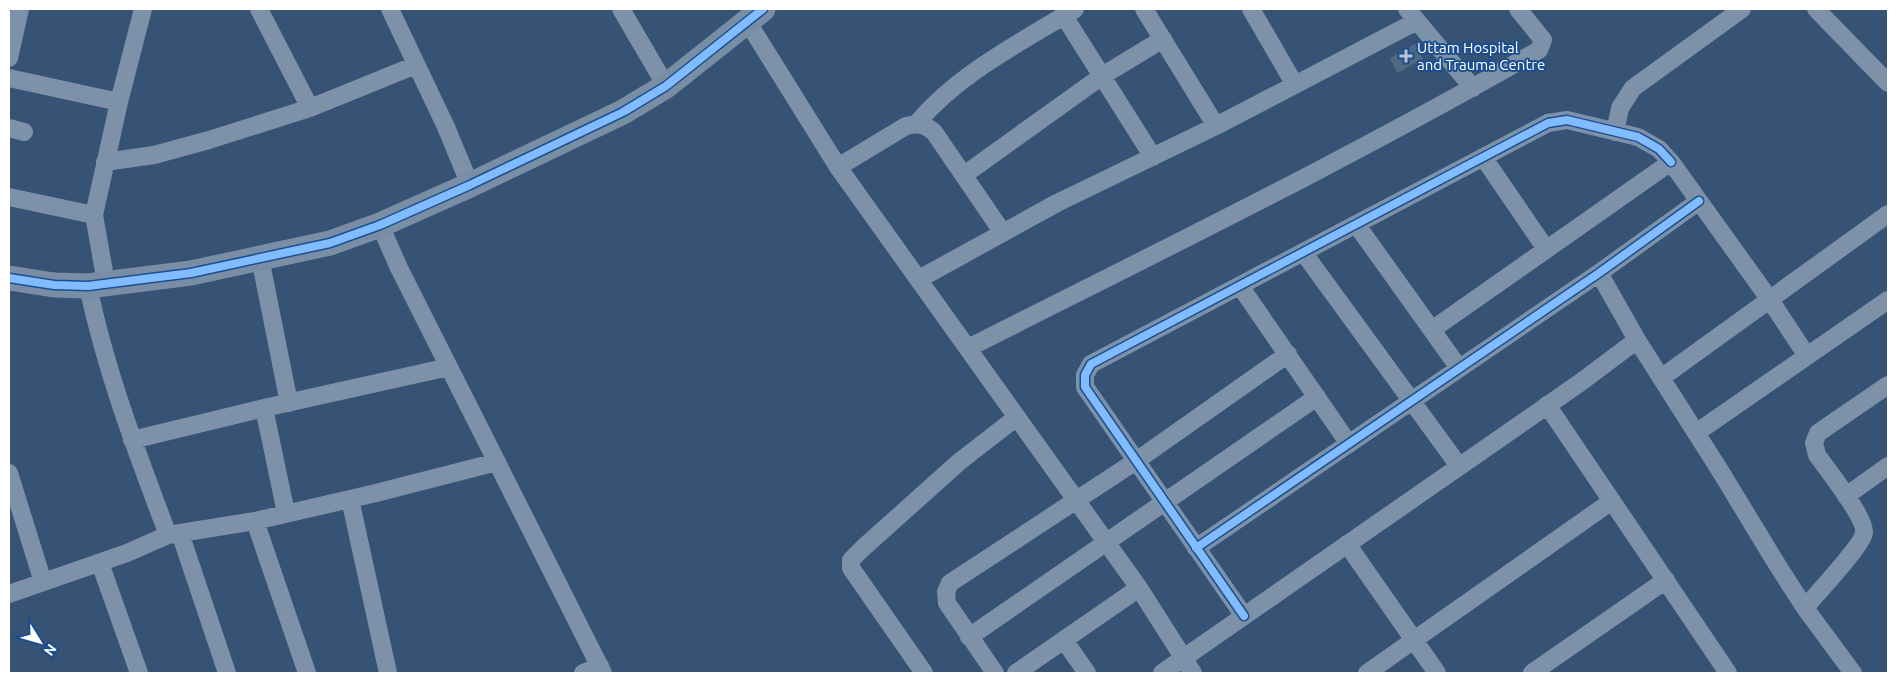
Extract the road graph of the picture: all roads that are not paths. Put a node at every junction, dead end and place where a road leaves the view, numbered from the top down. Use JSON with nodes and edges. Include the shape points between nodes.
{"nodes":[{"id":1,"x":143,"y":9,"type":"edge"},
{"id":2,"x":259,"y":9,"type":"edge"},
{"id":3,"x":390,"y":9,"type":"edge"},
{"id":4,"x":621,"y":9,"type":"edge"},
{"id":5,"x":1144,"y":9,"type":"edge"},
{"id":6,"x":1251,"y":9,"type":"edge"},
{"id":7,"x":1518,"y":9,"type":"edge"},
{"id":8,"x":1742,"y":9,"type":"edge"},
{"id":9,"x":1816,"y":9,"type":"edge"},
{"id":10,"x":1070,"y":12,"type":"edge"},
{"id":11,"x":16,"y":13,"type":"edge"},
{"id":12,"x":755,"y":15,"type":"edge"},
{"id":13,"x":1412,"y":15,"type":"edge"},
{"id":14,"x":1163,"y":39,"type":"junction"},
{"id":15,"x":9,"y":58,"type":"edge"},
{"id":16,"x":416,"y":65,"type":"junction"},
{"id":17,"x":1102,"y":76,"type":"junction"},
{"id":18,"x":9,"y":78,"type":"edge"},
{"id":19,"x":1888,"y":83,"type":"edge"},
{"id":20,"x":1295,"y":85,"type":"junction"},
{"id":21,"x":666,"y":86,"type":"junction"},
{"id":22,"x":1474,"y":88,"type":"junction"},
{"id":23,"x":119,"y":102,"type":"junction"},
{"id":24,"x":310,"y":108,"type":"junction"},
{"id":25,"x":917,"y":123,"type":"junction"},
{"id":26,"x":1216,"y":126,"type":"junction"},
{"id":27,"x":1615,"y":132,"type":"junction"},
{"id":28,"x":1153,"y":157,"type":"junction"},
{"id":29,"x":1483,"y":157,"type":"junction"},
{"id":30,"x":106,"y":162,"type":"junction"},
{"id":31,"x":1671,"y":162,"type":"junction"},
{"id":32,"x":838,"y":167,"type":"junction"},
{"id":33,"x":964,"y":176,"type":"junction"},
{"id":34,"x":470,"y":185,"type":"junction"},
{"id":35,"x":9,"y":197,"type":"edge"},
{"id":36,"x":1699,"y":201,"type":"junction"},
{"id":37,"x":1888,"y":214,"type":"edge"},
{"id":38,"x":94,"y":215,"type":"junction"},
{"id":39,"x":1356,"y":224,"type":"junction"},
{"id":40,"x":380,"y":225,"type":"junction"},
{"id":41,"x":1004,"y":233,"type":"junction"},
{"id":42,"x":1546,"y":249,"type":"junction"},
{"id":43,"x":1303,"y":252,"type":"junction"},
{"id":44,"x":260,"y":258,"type":"junction"},
{"id":45,"x":1599,"y":273,"type":"junction"},
{"id":46,"x":9,"y":278,"type":"edge"},
{"id":47,"x":919,"y":279,"type":"junction"},
{"id":48,"x":97,"y":284,"type":"junction"},
{"id":49,"x":1240,"y":286,"type":"junction"},
{"id":50,"x":1770,"y":300,"type":"junction"},
{"id":51,"x":1888,"y":300,"type":"edge"},
{"id":52,"x":1432,"y":329,"type":"junction"},
{"id":53,"x":1637,"y":340,"type":"junction"},
{"id":54,"x":968,"y":348,"type":"junction"},
{"id":55,"x":1288,"y":354,"type":"junction"},
{"id":56,"x":1807,"y":356,"type":"junction"},
{"id":57,"x":449,"y":368,"type":"junction"},
{"id":58,"x":1459,"y":368,"type":"junction"},
{"id":59,"x":1661,"y":378,"type":"junction"},
{"id":60,"x":1888,"y":386,"type":"edge"},
{"id":61,"x":1317,"y":397,"type":"junction"},
{"id":62,"x":1412,"y":400,"type":"junction"},
{"id":63,"x":289,"y":402,"type":"junction"},
{"id":64,"x":1547,"y":405,"type":"junction"},
{"id":65,"x":264,"y":408,"type":"junction"},
{"id":66,"x":1017,"y":417,"type":"junction"},
{"id":67,"x":1696,"y":433,"type":"junction"},
{"id":68,"x":132,"y":440,"type":"junction"},
{"id":69,"x":1349,"y":444,"type":"junction"},
{"id":70,"x":1136,"y":461,"type":"junction"},
{"id":71,"x":497,"y":462,"type":"junction"},
{"id":72,"x":1459,"y":466,"type":"junction"},
{"id":73,"x":1888,"y":466,"type":"edge"},
{"id":74,"x":9,"y":474,"type":"edge"},
{"id":75,"x":1846,"y":496,"type":"junction"},
{"id":76,"x":350,"y":499,"type":"junction"},
{"id":77,"x":1077,"y":501,"type":"junction"},
{"id":78,"x":1612,"y":501,"type":"junction"},
{"id":79,"x":1165,"y":503,"type":"junction"},
{"id":80,"x":286,"y":513,"type":"junction"},
{"id":81,"x":255,"y":521,"type":"junction"},
{"id":82,"x":174,"y":534,"type":"junction"},
{"id":83,"x":1107,"y":543,"type":"junction"},
{"id":84,"x":1346,"y":544,"type":"junction"},
{"id":85,"x":1196,"y":548,"type":"junction"},
{"id":86,"x":100,"y":563,"type":"junction"},
{"id":87,"x":1666,"y":580,"type":"junction"},
{"id":88,"x":43,"y":582,"type":"junction"},
{"id":89,"x":1139,"y":588,"type":"junction"},
{"id":90,"x":9,"y":594,"type":"edge"},
{"id":91,"x":1805,"y":608,"type":"junction"},
{"id":92,"x":1244,"y":616,"type":"junction"},
{"id":93,"x":969,"y":637,"type":"junction"},
{"id":94,"x":1064,"y":640,"type":"junction"},
{"id":95,"x":1414,"y":640,"type":"junction"},
{"id":96,"x":1188,"y":666,"type":"edge"},
{"id":97,"x":1551,"y":668,"type":"edge"},
{"id":98,"x":602,"y":670,"type":"edge"},
{"id":99,"x":139,"y":673,"type":"edge"},
{"id":100,"x":227,"y":673,"type":"edge"},
{"id":101,"x":307,"y":673,"type":"edge"},
{"id":102,"x":388,"y":673,"type":"edge"},
{"id":103,"x":583,"y":673,"type":"edge"},
{"id":104,"x":924,"y":673,"type":"edge"},
{"id":105,"x":995,"y":673,"type":"edge"},
{"id":106,"x":1016,"y":673,"type":"edge"},
{"id":107,"x":1088,"y":673,"type":"edge"},
{"id":108,"x":1162,"y":673,"type":"edge"},
{"id":109,"x":1367,"y":673,"type":"edge"},
{"id":110,"x":1437,"y":673,"type":"edge"},
{"id":111,"x":1532,"y":673,"type":"edge"},
{"id":112,"x":1728,"y":673,"type":"edge"},
{"id":113,"x":1853,"y":673,"type":"edge"}],
"edges":[{"from":1,"to":23,"type":"street"},
{"from":2,"to":24,"type":"street"},
{"from":3,"to":16,"type":"street"},
{"from":4,"to":21,"type":"street"},
{"from":5,"to":14,"type":"street"},
{"from":6,"to":20,"type":"street"},
{"from":7,"to":22,"type":"street","via":[[1540,35],[1542,46]]},
{"from":8,"to":27,"type":"street","via":[[1634,88],[1620,108]]},
{"from":9,"to":19,"type":"street"},
{"from":10,"to":17,"type":"street"},
{"from":10,"to":25,"type":"street","via":[[967,76],[942,96]]},
{"from":11,"to":15,"type":"street"},
{"from":12,"to":21,"type":"street"},
{"from":12,"to":32,"type":"street"},
{"from":13,"to":20,"type":"street"},
{"from":13,"to":22,"type":"street"},
{"from":14,"to":17,"type":"street"},
{"from":14,"to":26,"type":"street"},
{"from":16,"to":24,"type":"street"},
{"from":16,"to":34,"type":"street"},
{"from":17,"to":28,"type":"street"},
{"from":17,"to":33,"type":"street"},
{"from":18,"to":23,"type":"street"},
{"from":20,"to":26,"type":"street"},
{"from":21,"to":34,"type":"street","via":[[623,112]]},
{"from":22,"to":54,"type":"street"},
{"from":23,"to":30,"type":"street"},
{"from":24,"to":30,"type":"street","via":[[154,155]]},
{"from":25,"to":32,"type":"street","via":[[906,126]]},
{"from":25,"to":33,"type":"street","via":[[934,132]]},
{"from":26,"to":28,"type":"street"},
{"from":27,"to":29,"type":"street","via":[[1567,120],[1548,123]]},
{"from":27,"to":31,"type":"street","via":[[1638,137],[1659,149]]},
{"from":28,"to":41,"type":"street","via":[[1057,203]]},
{"from":29,"to":39,"type":"street"},
{"from":29,"to":42,"type":"street"},
{"from":30,"to":38,"type":"street"},
{"from":31,"to":36,"type":"street"},
{"from":31,"to":42,"type":"street"},
{"from":32,"to":47,"type":"street"},
{"from":33,"to":41,"type":"street"},
{"from":34,"to":40,"type":"street"},
{"from":35,"to":38,"type":"street"},
{"from":36,"to":45,"type":"street"},
{"from":36,"to":50,"type":"street"},
{"from":37,"to":50,"type":"street"},
{"from":38,"to":48,"type":"street"},
{"from":39,"to":43,"type":"street"},
{"from":39,"to":52,"type":"street"},
{"from":40,"to":44,"type":"street","via":[[330,243]]},
{"from":40,"to":57,"type":"street"},
{"from":41,"to":47,"type":"street"},
{"from":42,"to":52,"type":"street"},
{"from":43,"to":49,"type":"street"},
{"from":43,"to":62,"type":"street"},
{"from":44,"to":48,"type":"street","via":[[191,273]]},
{"from":44,"to":63,"type":"street"},
{"from":45,"to":53,"type":"street"},
{"from":45,"to":58,"type":"street"},
{"from":46,"to":48,"type":"street","via":[[54,285]]},
{"from":47,"to":54,"type":"street"},
{"from":48,"to":68,"type":"street","via":[[108,368]]},
{"from":49,"to":55,"type":"street"},
{"from":49,"to":70,"type":"street","via":[[1091,364],[1085,375],[1085,387]]},
{"from":50,"to":56,"type":"street"},
{"from":50,"to":59,"type":"street"},
{"from":51,"to":56,"type":"street"},
{"from":52,"to":58,"type":"street"},
{"from":53,"to":59,"type":"street"},
{"from":53,"to":64,"type":"street"},
{"from":54,"to":66,"type":"street"},
{"from":55,"to":61,"type":"street"},
{"from":55,"to":70,"type":"street"},
{"from":56,"to":67,"type":"street"},
{"from":57,"to":63,"type":"street"},
{"from":57,"to":71,"type":"street"},
{"from":58,"to":62,"type":"street"},
{"from":59,"to":67,"type":"street"},
{"from":60,"to":75,"type":"street","via":[[1818,433],[1814,444],[1817,455]]},
{"from":61,"to":69,"type":"street"},
{"from":61,"to":79,"type":"street"},
{"from":62,"to":69,"type":"street"},
{"from":62,"to":72,"type":"street"},
{"from":63,"to":65,"type":"street"},
{"from":64,"to":72,"type":"street"},
{"from":64,"to":78,"type":"street"},
{"from":65,"to":68,"type":"street"},
{"from":65,"to":80,"type":"street"},
{"from":66,"to":77,"type":"street"},
{"from":66,"to":104,"type":"street","via":[[958,462],[851,560],[851,568]]},
{"from":67,"to":91,"type":"street"},
{"from":68,"to":82,"type":"street"},
{"from":69,"to":85,"type":"street"},
{"from":70,"to":77,"type":"street"},
{"from":70,"to":79,"type":"street"},
{"from":71,"to":76,"type":"street"},
{"from":71,"to":98,"type":"street"},
{"from":72,"to":84,"type":"street"},
{"from":73,"to":75,"type":"street"},
{"from":74,"to":88,"type":"street"},
{"from":75,"to":91,"type":"street","via":[[1861,518],[1864,532],[1858,545]]},
{"from":76,"to":80,"type":"street"},
{"from":76,"to":102,"type":"street"},
{"from":77,"to":83,"type":"street"},
{"from":77,"to":93,"type":"street","via":[[950,584],[946,592],[947,603]]},
{"from":78,"to":87,"type":"street"},
{"from":78,"to":95,"type":"street"},
{"from":79,"to":83,"type":"street"},
{"from":79,"to":85,"type":"street"},
{"from":80,"to":81,"type":"street"},
{"from":81,"to":82,"type":"street"},
{"from":81,"to":101,"type":"street"},
{"from":82,"to":86,"type":"street"},
{"from":82,"to":100,"type":"street"},
{"from":83,"to":89,"type":"street"},
{"from":83,"to":93,"type":"street"},
{"from":84,"to":92,"type":"street"},
{"from":84,"to":95,"type":"street"},
{"from":85,"to":92,"type":"street"},
{"from":86,"to":88,"type":"street"},
{"from":86,"to":99,"type":"street"},
{"from":87,"to":97,"type":"street"},
{"from":87,"to":112,"type":"street"},
{"from":88,"to":90,"type":"street"},
{"from":89,"to":94,"type":"street"},
{"from":89,"to":96,"type":"street"},
{"from":91,"to":113,"type":"street"},
{"from":92,"to":96,"type":"street"},
{"from":93,"to":105,"type":"street"},
{"from":94,"to":106,"type":"street"},
{"from":94,"to":107,"type":"street"},
{"from":95,"to":109,"type":"street"},
{"from":95,"to":110,"type":"street"},
{"from":96,"to":108,"type":"street"},
{"from":97,"to":111,"type":"street"},
{"from":98,"to":103,"type":"street"}]}
